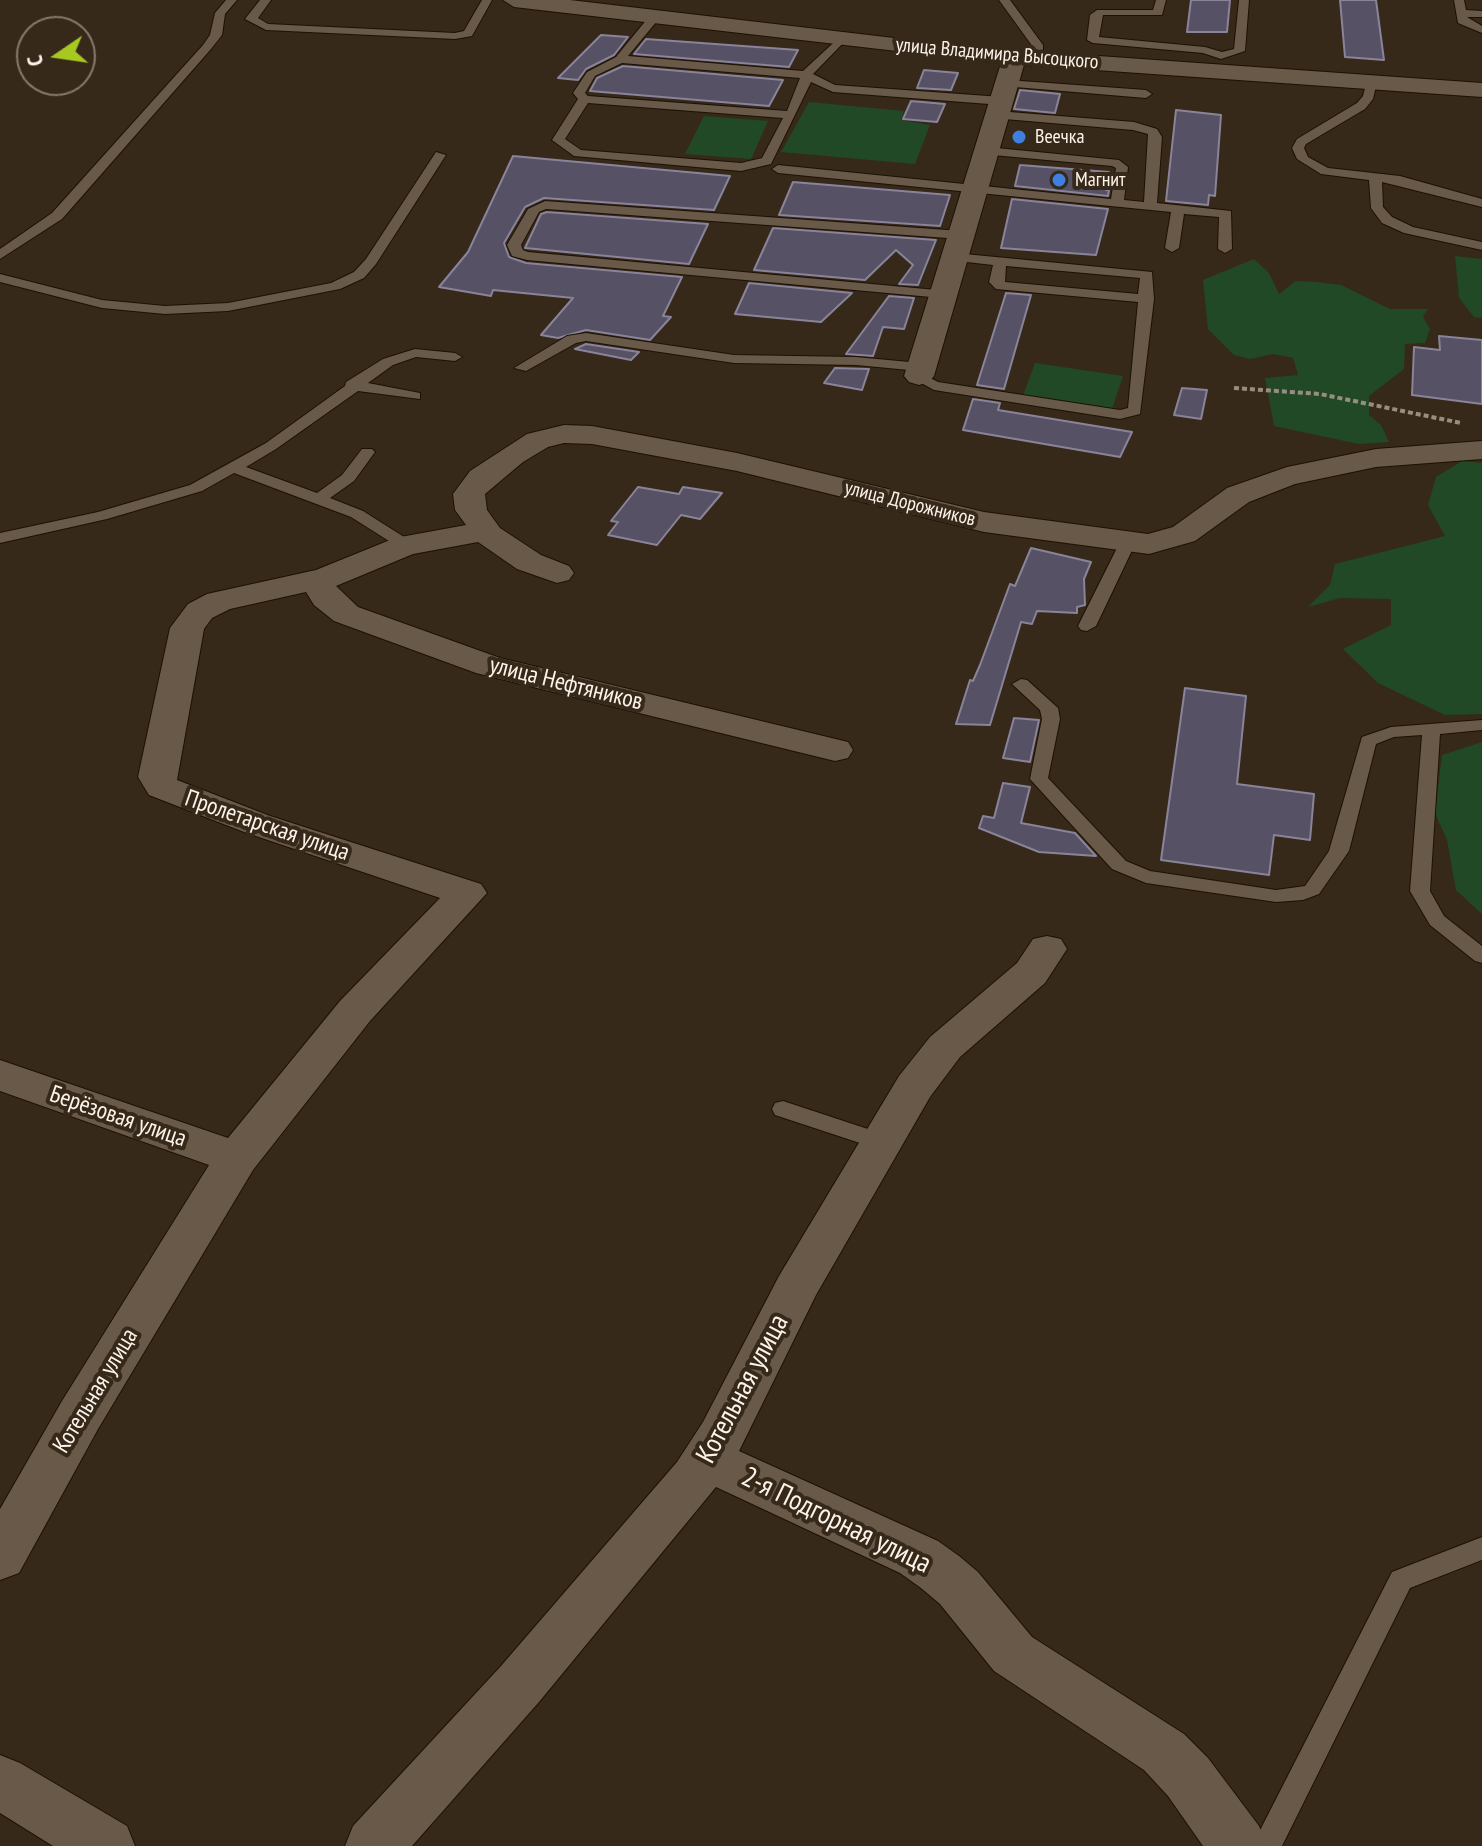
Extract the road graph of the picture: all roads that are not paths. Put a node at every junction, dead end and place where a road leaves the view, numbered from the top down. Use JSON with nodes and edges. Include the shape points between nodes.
{"nodes":[{"id":1,"x":232,"y":0,"type":"edge"},
{"id":2,"x":266,"y":0,"type":"edge"},
{"id":3,"x":487,"y":0,"type":"edge"},
{"id":4,"x":514,"y":0,"type":"edge"},
{"id":5,"x":1004,"y":0,"type":"edge"},
{"id":6,"x":1161,"y":0,"type":"edge"},
{"id":7,"x":1244,"y":0,"type":"edge"},
{"id":8,"x":1459,"y":0,"type":"edge"},
{"id":9,"x":644,"y":9,"type":"edge"},
{"id":10,"x":1461,"y":13,"type":"junction"},
{"id":11,"x":1482,"y":14,"type":"edge"},
{"id":12,"x":1482,"y":30,"type":"edge"},
{"id":13,"x":843,"y":37,"type":"junction"},
{"id":14,"x":620,"y":59,"type":"junction"},
{"id":15,"x":1027,"y":59,"type":"junction"},
{"id":16,"x":1216,"y":64,"type":"junction"},
{"id":17,"x":806,"y":75,"type":"junction"},
{"id":18,"x":1371,"y":82,"type":"junction"},
{"id":19,"x":1482,"y":90,"type":"edge"},
{"id":20,"x":1146,"y":94,"type":"dead end"},
{"id":21,"x":584,"y":99,"type":"junction"},
{"id":22,"x":1002,"y":100,"type":"junction"},
{"id":23,"x":791,"y":115,"type":"junction"},
{"id":24,"x":986,"y":151,"type":"junction"},
{"id":25,"x":440,"y":155,"type":"dead end"},
{"id":26,"x":778,"y":169,"type":"dead end"},
{"id":27,"x":1375,"y":177,"type":"junction"},
{"id":28,"x":976,"y":187,"type":"junction"},
{"id":29,"x":1482,"y":203,"type":"edge"},
{"id":30,"x":1117,"y":205,"type":"junction"},
{"id":31,"x":1150,"y":207,"type":"junction"},
{"id":32,"x":1178,"y":210,"type":"junction"},
{"id":33,"x":957,"y":246,"type":"junction"},
{"id":34,"x":1482,"y":246,"type":"edge"},
{"id":35,"x":1172,"y":248,"type":"dead end"},
{"id":36,"x":1225,"y":249,"type":"dead end"},
{"id":37,"x":0,"y":255,"type":"edge"},
{"id":38,"x":1001,"y":260,"type":"junction"},
{"id":39,"x":0,"y":278,"type":"edge"},
{"id":40,"x":942,"y":294,"type":"junction"},
{"id":41,"x":1147,"y":299,"type":"junction"},
{"id":42,"x":455,"y":357,"type":"dead end"},
{"id":43,"x":521,"y":368,"type":"dead end"},
{"id":44,"x":919,"y":372,"type":"junction"},
{"id":45,"x":351,"y":385,"type":"junction"},
{"id":46,"x":415,"y":396,"type":"dead end"},
{"id":47,"x":1475,"y":437,"type":"edge"},
{"id":48,"x":367,"y":452,"type":"dead end"},
{"id":49,"x":235,"y":468,"type":"junction"},
{"id":50,"x":318,"y":500,"type":"junction"},
{"id":51,"x":484,"y":530,"type":"junction"},
{"id":52,"x":0,"y":538,"type":"edge"},
{"id":53,"x":1128,"y":542,"type":"junction"},
{"id":54,"x":406,"y":545,"type":"junction"},
{"id":55,"x":557,"y":573,"type":"dead end"},
{"id":56,"x":316,"y":580,"type":"junction"},
{"id":57,"x":1087,"y":626,"type":"dead end"},
{"id":58,"x":1021,"y":684,"type":"dead end"},
{"id":59,"x":1482,"y":725,"type":"edge"},
{"id":60,"x":1431,"y":730,"type":"junction"},
{"id":61,"x":835,"y":750,"type":"dead end"},
{"id":62,"x":467,"y":893,"type":"joint"},
{"id":63,"x":1047,"y":949,"type":"dead end"},
{"id":64,"x":1482,"y":956,"type":"edge"},
{"id":65,"x":0,"y":1075,"type":"edge"},
{"id":66,"x":783,"y":1109,"type":"dead end"},
{"id":67,"x":881,"y":1142,"type":"junction"},
{"id":68,"x":237,"y":1158,"type":"junction"},
{"id":69,"x":707,"y":1460,"type":"junction"},
{"id":70,"x":1482,"y":1548,"type":"edge"},
{"id":71,"x":0,"y":1557,"type":"edge"},
{"id":72,"x":0,"y":1782,"type":"edge"},
{"id":73,"x":102,"y":1845,"type":"edge"},
{"id":74,"x":374,"y":1846,"type":"edge"},
{"id":75,"x":1238,"y":1846,"type":"edge"},
{"id":76,"x":1267,"y":1846,"type":"edge"}],
"edges":[{"from":1,"to":37,"type":"lane","via":[[220,13],[216,35],[207,47],[57,216]]},
{"from":2,"to":3,"type":"lane","via":[[251,19],[266,27],[455,36],[468,34]]},
{"from":4,"to":9,"type":"street","name":"улица Владимира Высоцкого"},
{"from":5,"to":15,"type":"lane","via":[[1039,47]]},
{"from":6,"to":16,"type":"lane","via":[[1158,13],[1101,12],[1093,40],[1205,50]]},
{"from":7,"to":16,"type":"lane","via":[[1239,51]]},
{"from":8,"to":10,"type":"lane"},
{"from":9,"to":13,"type":"street","name":"улица Владимира Высоцкого"},
{"from":9,"to":14,"type":"lane"},
{"from":10,"to":11,"type":"lane"},
{"from":10,"to":12,"type":"lane","via":[[1466,26]]},
{"from":13,"to":15,"type":"street","name":"улица Владимира Высоцкого"},
{"from":13,"to":17,"type":"lane"},
{"from":14,"to":17,"type":"lane"},
{"from":14,"to":21,"type":"lane","via":[[591,74],[579,93]]},
{"from":15,"to":16,"type":"street","name":"улица Владимира Высоцкого"},
{"from":15,"to":22,"type":"street"},
{"from":16,"to":18,"type":"street","name":"улица Владимира Высоцкого"},
{"from":17,"to":22,"type":"lane","via":[[833,88]]},
{"from":17,"to":23,"type":"lane"},
{"from":18,"to":19,"type":"street","name":"улица Владимира Высоцкого"},
{"from":18,"to":27,"type":"lane","via":[[1361,106],[1313,131],[1298,148],[1316,168]]},
{"from":20,"to":22,"type":"lane"},
{"from":21,"to":23,"type":"lane"},
{"from":21,"to":23,"type":"lane","via":[[558,140],[568,149],[741,167],[767,161]]},
{"from":22,"to":24,"type":"street"},
{"from":22,"to":31,"type":"lane","via":[[1153,132]]},
{"from":24,"to":28,"type":"street"},
{"from":24,"to":30,"type":"lane","via":[[1115,163],[1122,167]]},
{"from":25,"to":39,"type":"lane","via":[[371,261],[359,275],[335,286],[228,307],[165,310],[102,304]]},
{"from":26,"to":28,"type":"lane"},
{"from":27,"to":29,"type":"lane"},
{"from":27,"to":34,"type":"lane","via":[[1377,208],[1387,220]]},
{"from":28,"to":30,"type":"lane"},
{"from":28,"to":33,"type":"street"},
{"from":30,"to":31,"type":"lane"},
{"from":31,"to":32,"type":"lane"},
{"from":32,"to":35,"type":"lane"},
{"from":32,"to":36,"type":"lane","via":[[1226,214]]},
{"from":33,"to":38,"type":"lane"},
{"from":33,"to":40,"type":"street"},
{"from":33,"to":40,"type":"lane","via":[[545,205],[534,209],[514,245],[517,253],[527,256]]},
{"from":38,"to":41,"type":"lane","via":[[1143,273],[1149,278]]},
{"from":38,"to":41,"type":"lane","via":[[996,282],[1001,286]]},
{"from":40,"to":44,"type":"street"},
{"from":41,"to":44,"type":"lane","via":[[1133,414],[934,386]]},
{"from":42,"to":45,"type":"lane","via":[[400,356]]},
{"from":43,"to":44,"type":"lane","via":[[572,339],[586,337],[734,359],[856,361]]},
{"from":45,"to":46,"type":"lane"},
{"from":45,"to":49,"type":"lane"},
{"from":47,"to":53,"type":"street","name":"улица Дорожников","via":[[1287,476],[1238,495],[1173,540]]},
{"from":48,"to":50,"type":"lane","via":[[348,478]]},
{"from":49,"to":50,"type":"lane"},
{"from":49,"to":52,"type":"lane","via":[[166,498]]},
{"from":50,"to":54,"type":"lane","via":[[379,525]]},
{"from":51,"to":53,"type":"street","name":"улица Дорожников","via":[[469,502],[473,486],[527,445],[577,434],[737,462],[984,522]]},
{"from":51,"to":54,"type":"street","name":"Пролетарская улица"},
{"from":51,"to":55,"type":"street","via":[[529,562]]},
{"from":53,"to":57,"type":"lane"},
{"from":54,"to":56,"type":"street","name":"Пролетарская улица"},
{"from":56,"to":61,"type":"street","name":"улица Нефтяников","via":[[326,598],[346,614],[488,666]]},
{"from":56,"to":62,"type":"street","name":"Пролетарская улица","via":[[219,601],[193,617],[157,777],[162,787],[257,824]]},
{"from":58,"to":60,"type":"lane","via":[[1049,708],[1039,779],[1119,865],[1146,877],[1276,896],[1312,890],[1339,851],[1368,741],[1391,732]]},
{"from":59,"to":60,"type":"lane"},
{"from":60,"to":64,"type":"lane","via":[[1420,891],[1437,920]]},
{"from":62,"to":68,"type":"street","name":"Котельная улица","via":[[355,1011]]},
{"from":63,"to":67,"type":"street","name":"Котельная улица","via":[[1031,973],[945,1047]]},
{"from":65,"to":68,"type":"street","name":"Берёзовая улица"},
{"from":66,"to":67,"type":"lane"},
{"from":67,"to":69,"type":"street","name":"Котельная улица","via":[[796,1289]]},
{"from":68,"to":71,"type":"street","name":"Котельная улица"},
{"from":69,"to":74,"type":"street","name":"Котельная улица","via":[[520,1684]]},
{"from":69,"to":75,"type":"street","name":"2-я Подгорная улица","via":[[919,1557],[940,1572],[1013,1654],[1164,1752]]},
{"from":70,"to":76,"type":"lane","via":[[1401,1580]]},
{"from":72,"to":73,"type":"street"}]}
